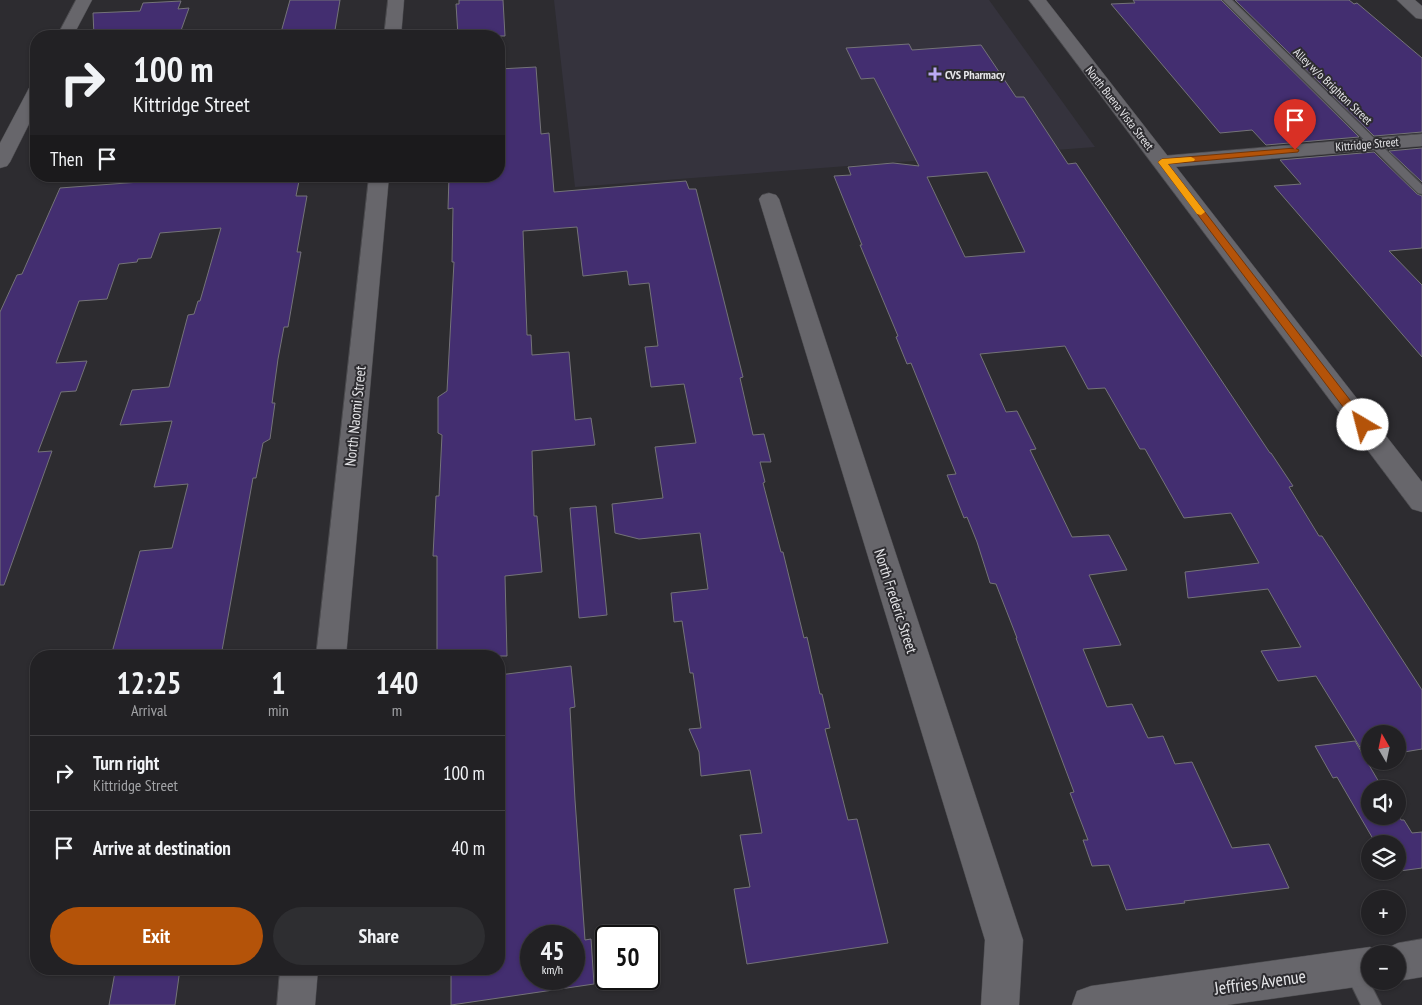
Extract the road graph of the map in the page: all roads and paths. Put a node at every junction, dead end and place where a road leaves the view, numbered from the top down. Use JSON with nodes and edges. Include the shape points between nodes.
{"nodes":[{"id":1,"x":84,"y":0,"type":"edge"},
{"id":2,"x":396,"y":0,"type":"edge"},
{"id":3,"x":1037,"y":0,"type":"edge"},
{"id":4,"x":1227,"y":0,"type":"edge"},
{"id":5,"x":1405,"y":0,"type":"edge"},
{"id":6,"x":1422,"y":14,"type":"edge"},
{"id":7,"x":68,"y":30,"type":"edge"},
{"id":8,"x":394,"y":30,"type":"edge"},
{"id":9,"x":30,"y":104,"type":"edge"},
{"id":10,"x":1422,"y":140,"type":"edge"},
{"id":11,"x":1374,"y":143,"type":"junction"},
{"id":12,"x":0,"y":162,"type":"edge"},
{"id":13,"x":1162,"y":162,"type":"junction"},
{"id":14,"x":378,"y":182,"type":"edge"},
{"id":15,"x":1422,"y":191,"type":"edge"},
{"id":16,"x":769,"y":199,"type":"dead end"},
{"id":17,"x":1422,"y":502,"type":"edge"},
{"id":18,"x":332,"y":650,"type":"edge"},
{"id":19,"x":1422,"y":958,"type":"edge"},
{"id":20,"x":1406,"y":961,"type":"edge"},
{"id":21,"x":1361,"y":968,"type":"edge"},
{"id":22,"x":299,"y":975,"type":"edge"},
{"id":23,"x":1367,"y":990,"type":"edge"},
{"id":24,"x":296,"y":1005,"type":"edge"},
{"id":25,"x":1000,"y":1005,"type":"edge"},
{"id":26,"x":1091,"y":1005,"type":"edge"},
{"id":27,"x":1371,"y":1005,"type":"edge"}],
"edges":[{"from":1,"to":7,"type":"street"},
{"from":2,"to":8,"type":"street"},
{"from":3,"to":13,"type":"street","name":"North Buena Vista Street"},
{"from":4,"to":11,"type":"lane","name":"Alley w/o Brighton Street"},
{"from":5,"to":6,"type":"street"},
{"from":9,"to":12,"type":"street"},
{"from":10,"to":11,"type":"street","name":"Kittridge Street"},
{"from":11,"to":13,"type":"street","name":"Kittridge Street"},
{"from":11,"to":15,"type":"lane","name":"Alley w/o Brighton Street"},
{"from":13,"to":17,"type":"street","name":"North Buena Vista Street"},
{"from":14,"to":18,"type":"street","name":"North Naomi Street"},
{"from":16,"to":25,"type":"street","name":"North Frederic Street","via":[[1004,940]]},
{"from":19,"to":20,"type":"street"},
{"from":21,"to":26,"type":"street","name":"Jeffries Avenue"},
{"from":22,"to":24,"type":"street"},
{"from":23,"to":27,"type":"lane"}]}
